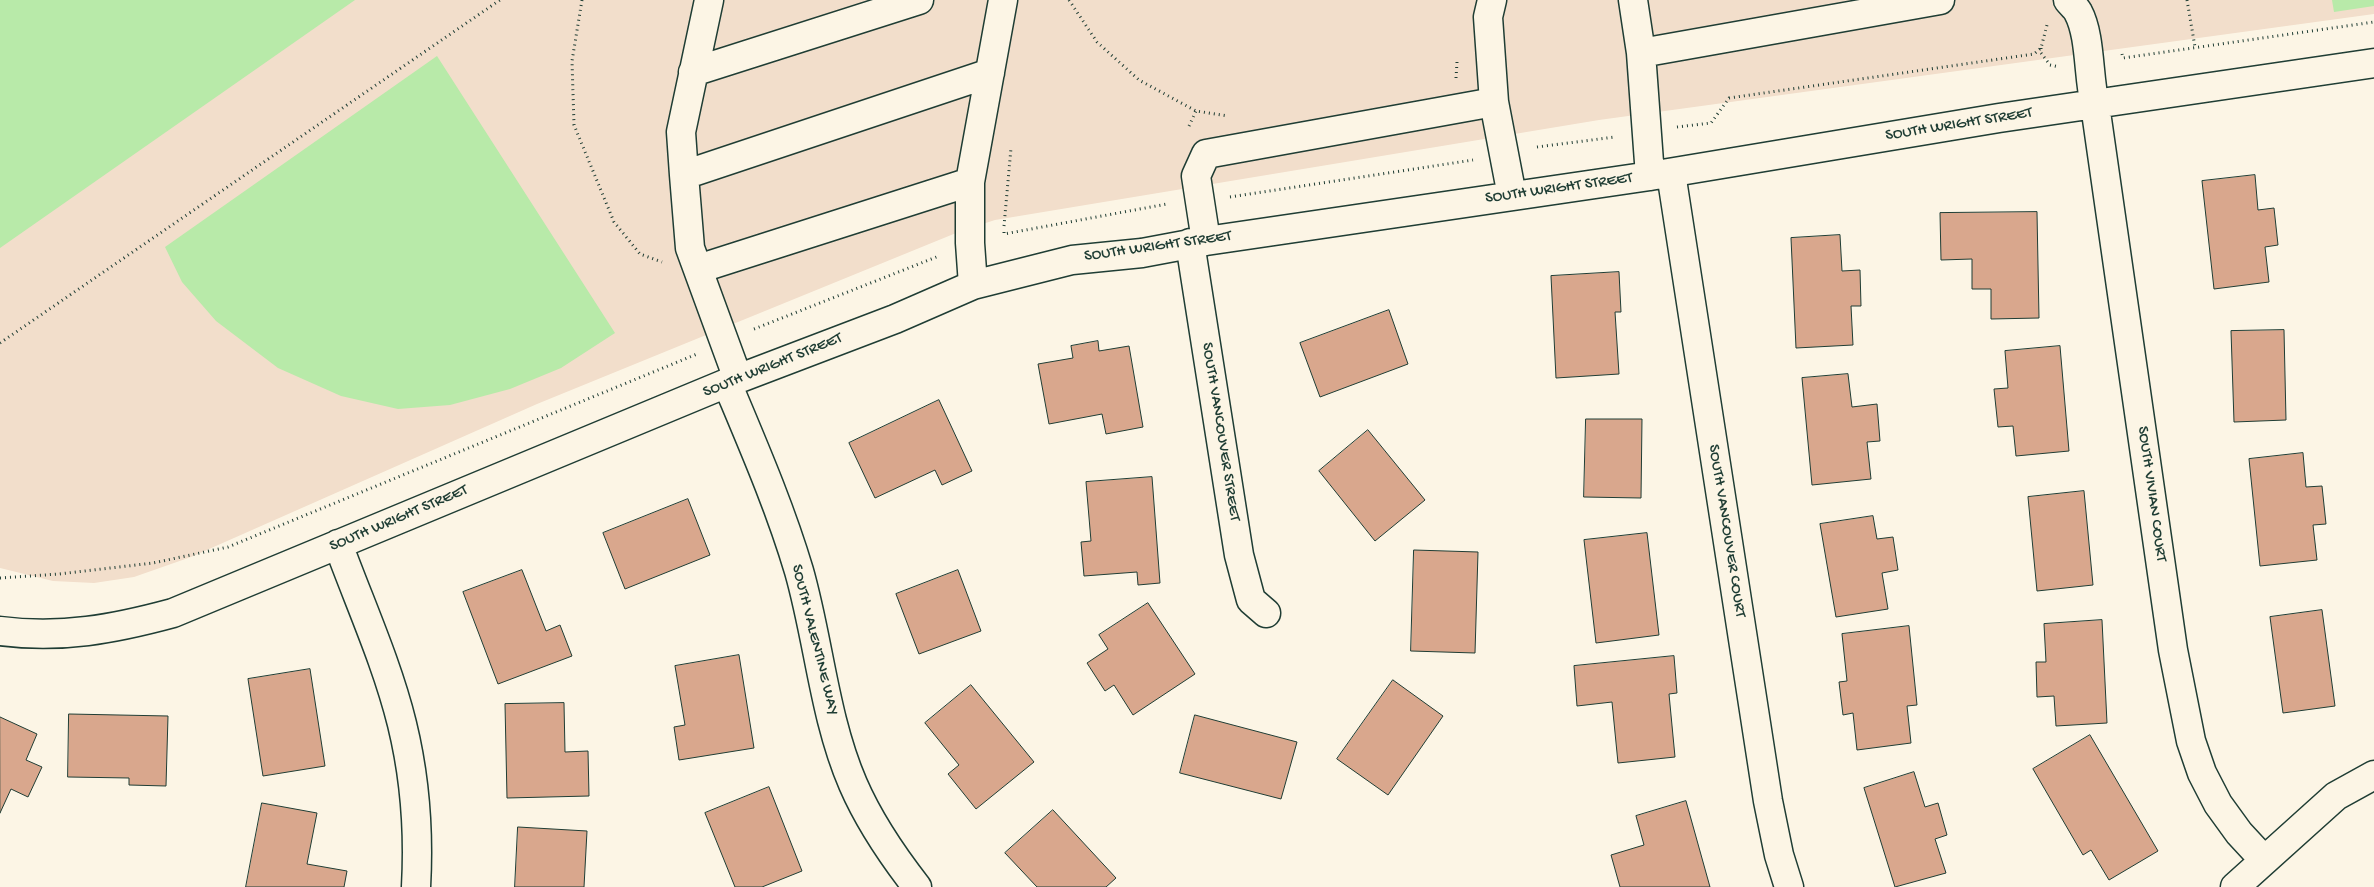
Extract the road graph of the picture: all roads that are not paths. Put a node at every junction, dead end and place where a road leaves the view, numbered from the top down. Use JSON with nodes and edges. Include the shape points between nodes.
{"nodes":[{"id":1,"x":709,"y":0,"type":"edge"},
{"id":2,"x":919,"y":0,"type":"edge"},
{"id":3,"x":1003,"y":0,"type":"edge"},
{"id":4,"x":1492,"y":0,"type":"edge"},
{"id":5,"x":1633,"y":0,"type":"edge"},
{"id":6,"x":1940,"y":0,"type":"edge"},
{"id":7,"x":2058,"y":9,"type":"edge"},
{"id":8,"x":1641,"y":53,"type":"junction"},
{"id":9,"x":2374,"y":64,"type":"edge"},
{"id":10,"x":693,"y":72,"type":"junction"},
{"id":11,"x":990,"y":72,"type":"junction"},
{"id":12,"x":1494,"y":102,"type":"junction"},
{"id":13,"x":2095,"y":105,"type":"junction"},
{"id":14,"x":1660,"y":174,"type":"junction"},
{"id":15,"x":684,"y":175,"type":"junction"},
{"id":16,"x":970,"y":182,"type":"junction"},
{"id":17,"x":1512,"y":196,"type":"junction"},
{"id":18,"x":1198,"y":242,"type":"junction"},
{"id":19,"x":698,"y":269,"type":"junction"},
{"id":20,"x":973,"y":285,"type":"junction"},
{"id":21,"x":733,"y":381,"type":"junction"},
{"id":22,"x":338,"y":544,"type":"junction"},
{"id":23,"x":1266,"y":613,"type":"dead end"},
{"id":24,"x":0,"y":630,"type":"edge"},
{"id":25,"x":2374,"y":775,"type":"edge"},
{"id":26,"x":2264,"y":860,"type":"junction"},
{"id":27,"x":416,"y":887,"type":"edge"},
{"id":28,"x":917,"y":887,"type":"edge"},
{"id":29,"x":1789,"y":887,"type":"edge"},
{"id":30,"x":2236,"y":887,"type":"edge"}],
"edges":[{"from":1,"to":10,"type":"street","name":"SOUTH VALENTINE WAY"},
{"from":2,"to":10,"type":"street"},
{"from":3,"to":11,"type":"street"},
{"from":4,"to":12,"type":"street","via":[[1488,17]]},
{"from":5,"to":8,"type":"street","name":"SOUTH VANCOUVER COURT"},
{"from":6,"to":8,"type":"street"},
{"from":7,"to":13,"type":"street","name":"SOUTH VIVIAN COURT","via":[[2078,12],[2086,37]]},
{"from":8,"to":14,"type":"street","name":"SOUTH VANCOUVER COURT","via":[[1646,131]]},
{"from":9,"to":13,"type":"street","name":"SOUTH WRIGHT STREET"},
{"from":10,"to":15,"type":"street","name":"SOUTH VALENTINE WAY","via":[[681,132]]},
{"from":11,"to":15,"type":"street"},
{"from":11,"to":16,"type":"street"},
{"from":12,"to":17,"type":"street"},
{"from":12,"to":18,"type":"street","name":"SOUTH VANCOUVER STREET","via":[[1206,154],[1196,176]]},
{"from":13,"to":14,"type":"street","name":"SOUTH WRIGHT STREET"},
{"from":13,"to":26,"type":"street","name":"SOUTH VIVIAN COURT","via":[[2173,650],[2191,741],[2218,804]]},
{"from":14,"to":17,"type":"street","name":"SOUTH WRIGHT STREET"},
{"from":14,"to":29,"type":"street","name":"SOUTH VANCOUVER COURT","via":[[1778,855]]},
{"from":15,"to":19,"type":"street","name":"SOUTH VALENTINE WAY","via":[[690,248]]},
{"from":16,"to":19,"type":"street"},
{"from":16,"to":20,"type":"street"},
{"from":17,"to":18,"type":"street","name":"SOUTH WRIGHT STREET"},
{"from":18,"to":20,"type":"street","name":"SOUTH WRIGHT STREET","via":[[1072,260]]},
{"from":18,"to":23,"type":"street","name":"SOUTH VANCOUVER STREET","via":[[1239,555],[1252,600]]},
{"from":19,"to":21,"type":"street","name":"SOUTH VALENTINE WAY"},
{"from":20,"to":21,"type":"street","name":"SOUTH WRIGHT STREET","via":[[895,319]]},
{"from":21,"to":22,"type":"street","name":"SOUTH WRIGHT STREET"},
{"from":21,"to":28,"type":"street","name":"SOUTH VALENTINE WAY","via":[[798,569],[840,747],[853,784],[870,819]]},
{"from":22,"to":24,"type":"street","name":"SOUTH WRIGHT STREET","via":[[173,613],[117,628],[65,634]]},
{"from":22,"to":27,"type":"street","via":[[402,724],[416,816]]},
{"from":25,"to":26,"type":"street","via":[[2336,796]]},
{"from":26,"to":30,"type":"street"}]}
